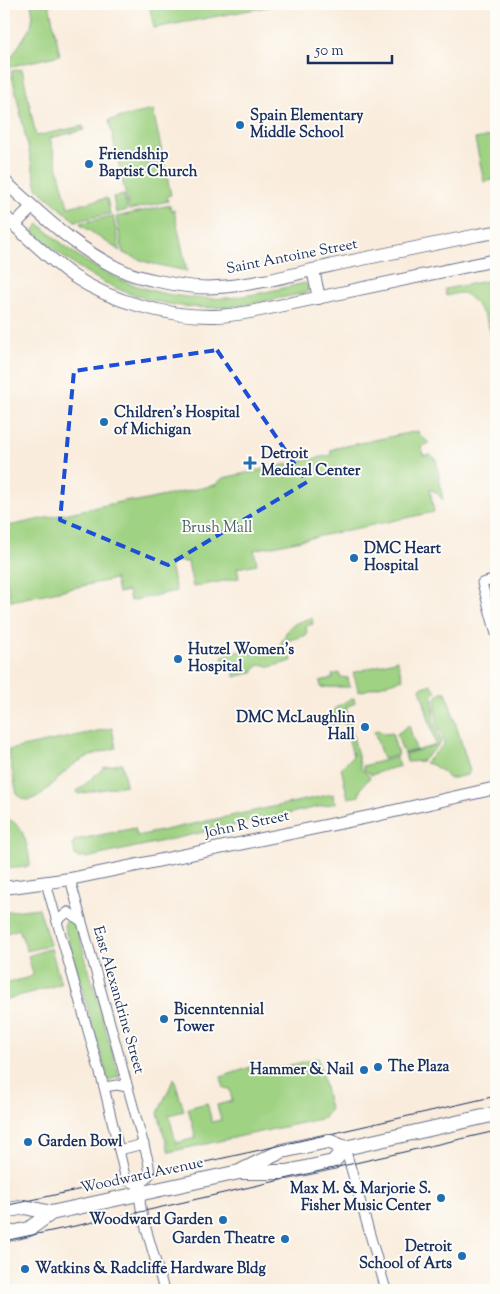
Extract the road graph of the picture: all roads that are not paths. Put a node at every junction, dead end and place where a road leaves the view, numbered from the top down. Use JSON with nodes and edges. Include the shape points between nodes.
{"nodes":[{"id":1,"x":4,"y":181,"type":"edge"},
{"id":2,"x":32,"y":207,"type":"junction"},
{"id":3,"x":4,"y":216,"type":"edge"},
{"id":4,"x":14,"y":225,"type":"junction"},
{"id":5,"x":496,"y":232,"type":"edge"},
{"id":6,"x":496,"y":260,"type":"edge"},
{"id":7,"x":313,"y":270,"type":"junction"},
{"id":8,"x":319,"y":298,"type":"junction"},
{"id":9,"x":496,"y":579,"type":"edge"},
{"id":10,"x":496,"y":634,"type":"edge"},
{"id":11,"x":496,"y":788,"type":"edge"},
{"id":12,"x":70,"y":879,"type":"junction"},
{"id":13,"x":46,"y":883,"type":"junction"},
{"id":14,"x":4,"y":888,"type":"edge"},
{"id":15,"x":81,"y":920,"type":"junction"},
{"id":16,"x":56,"y":921,"type":"junction"},
{"id":17,"x":104,"y":1087,"type":"junction"},
{"id":18,"x":127,"y":1087,"type":"junction"},
{"id":19,"x":496,"y":1114,"type":"edge"},
{"id":20,"x":144,"y":1144,"type":"junction"},
{"id":21,"x":345,"y":1148,"type":"junction"},
{"id":22,"x":119,"y":1150,"type":"junction"},
{"id":23,"x":239,"y":1172,"type":"junction"},
{"id":24,"x":140,"y":1190,"type":"junction"},
{"id":25,"x":4,"y":1212,"type":"edge"},
{"id":26,"x":51,"y":1213,"type":"junction"},
{"id":27,"x":4,"y":1234,"type":"edge"},
{"id":28,"x":164,"y":1290,"type":"edge"},
{"id":29,"x":386,"y":1290,"type":"edge"}],
"edges":[{"from":1,"to":2,"type":"street","name":"Saint Antoine Street"},
{"from":2,"to":4,"type":"street"},
{"from":2,"to":7,"type":"street","name":"Saint Antoine Street","via":[[68,237],[108,263],[162,282],[216,288],[258,283]]},
{"from":3,"to":4,"type":"street"},
{"from":4,"to":8,"type":"street","via":[[88,285],[114,297],[162,311],[181,315],[230,315]]},
{"from":5,"to":7,"type":"street","name":"Saint Antoine Street"},
{"from":6,"to":8,"type":"street"},
{"from":7,"to":8,"type":"street"},
{"from":9,"to":10,"type":"street","via":[[482,583]]},
{"from":11,"to":12,"type":"street","name":"John R Street"},
{"from":12,"to":13,"type":"street","name":"John R Street"},
{"from":12,"to":15,"type":"street","name":"East Alexandrine Street"},
{"from":13,"to":14,"type":"street","name":"John R Street"},
{"from":13,"to":16,"type":"street"},
{"from":15,"to":16,"type":"street","name":"East Alexandrine Street","via":[[68,912]]},
{"from":15,"to":18,"type":"street","name":"East Alexandrine Street"},
{"from":16,"to":17,"type":"street"},
{"from":17,"to":18,"type":"street","name":"East Alexandrine Street","via":[[116,1084]]},
{"from":17,"to":22,"type":"street"},
{"from":18,"to":20,"type":"street","name":"East Alexandrine Street"},
{"from":19,"to":21,"type":"main road","name":"Woodward Avenue"},
{"from":20,"to":22,"type":"street"},
{"from":20,"to":24,"type":"street","name":"East Alexandrine Street","via":[[150,1174]]},
{"from":21,"to":23,"type":"main road","name":"Woodward Avenue","via":[[332,1162],[287,1172]]},
{"from":21,"to":23,"type":"main road","name":"Woodward Avenue","via":[[328,1141],[282,1151]]},
{"from":21,"to":29,"type":"street"},
{"from":22,"to":24,"type":"street","via":[[126,1180]]},
{"from":23,"to":24,"type":"main road","name":"Woodward Avenue"},
{"from":24,"to":26,"type":"main road","name":"Woodward Avenue"},
{"from":24,"to":28,"type":"street","via":[[143,1218]]},
{"from":25,"to":26,"type":"main road","name":"Woodward Avenue","via":[[25,1207]]},
{"from":26,"to":27,"type":"main road","name":"Woodward Avenue","via":[[29,1229]]}]}
